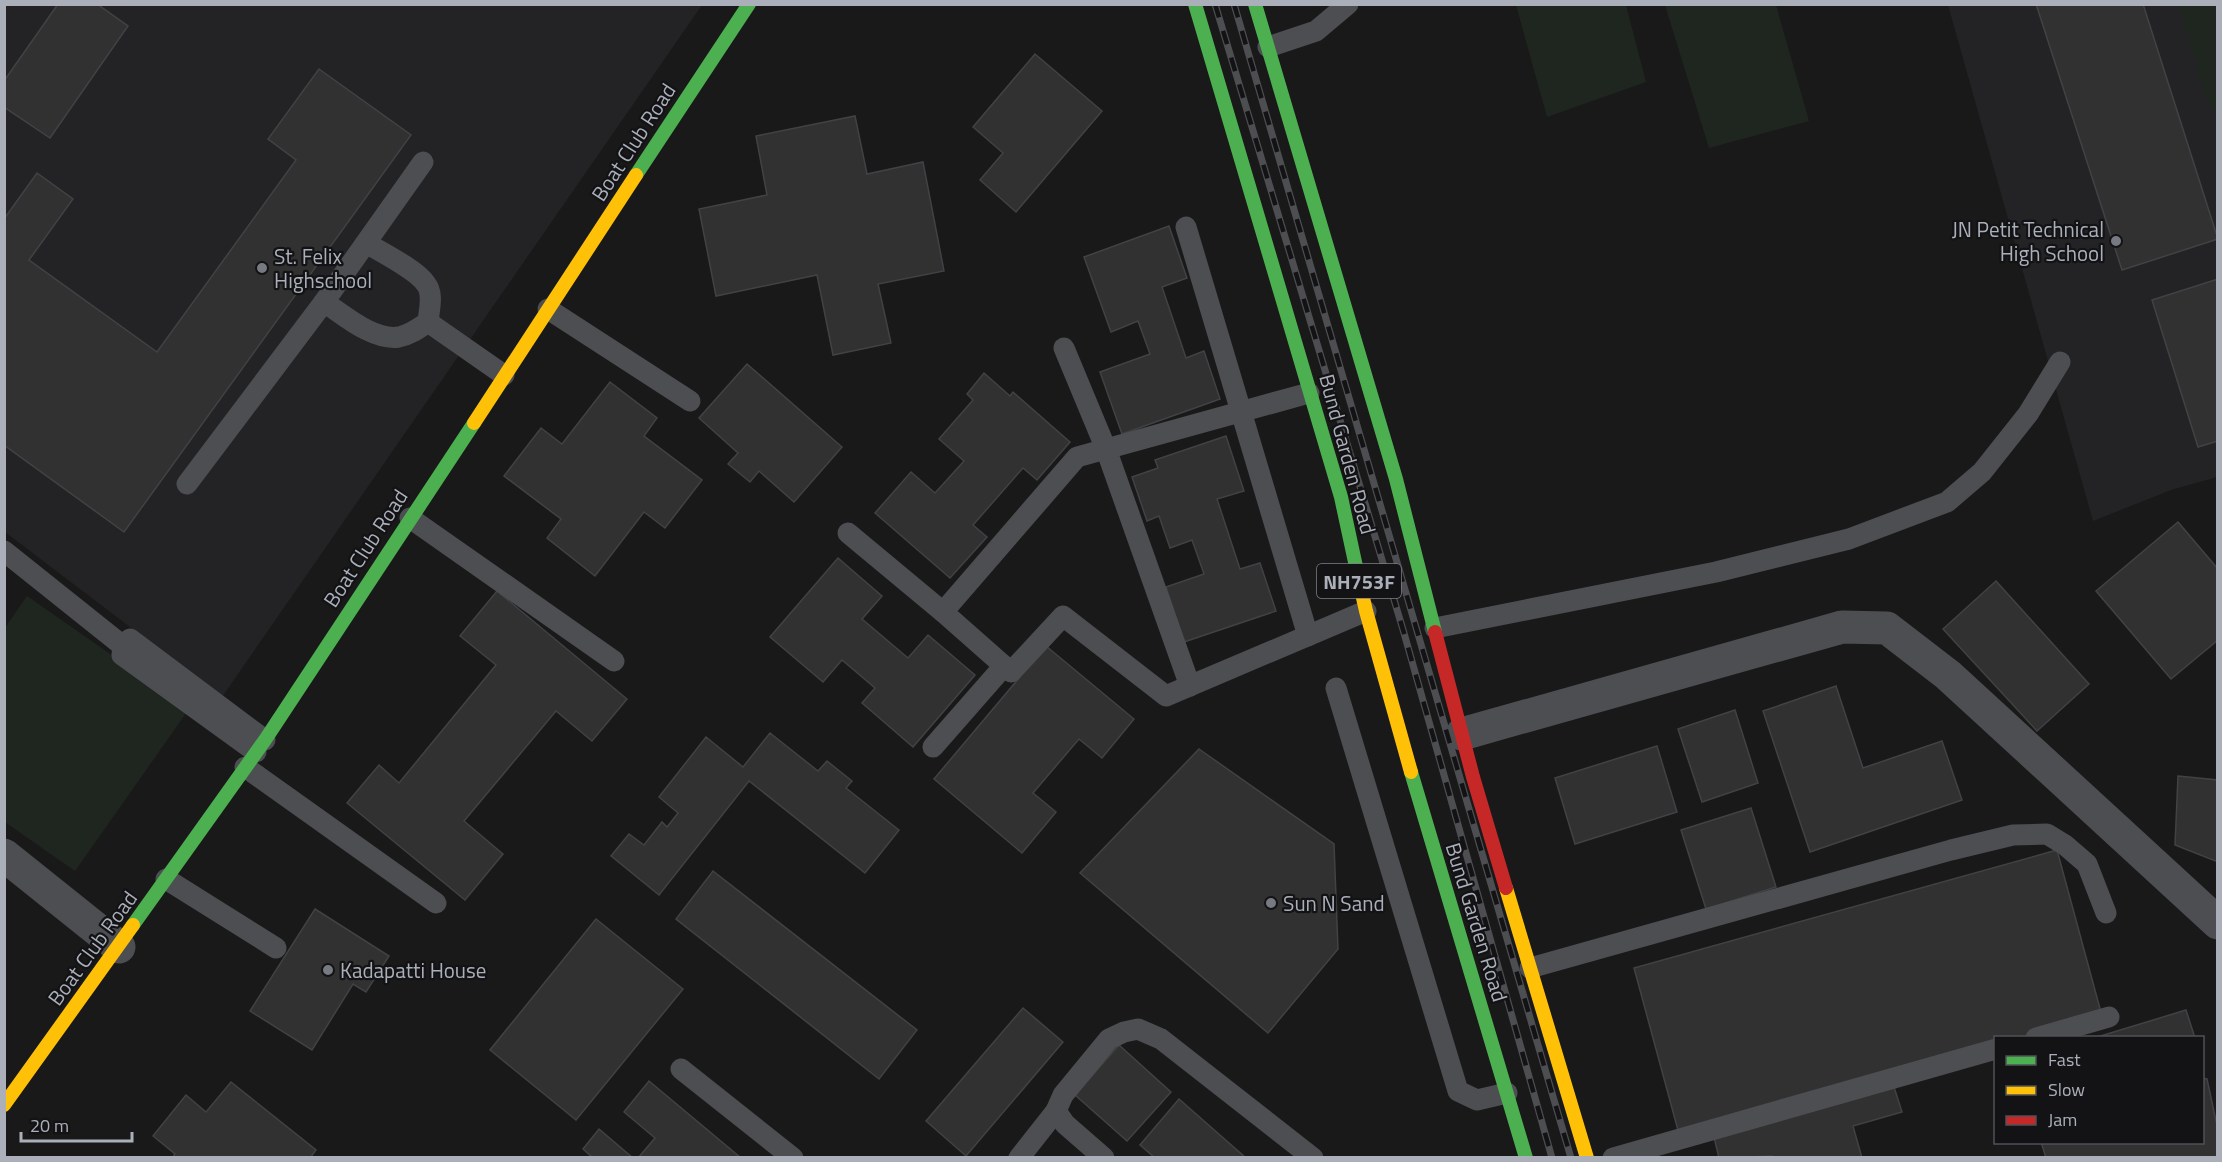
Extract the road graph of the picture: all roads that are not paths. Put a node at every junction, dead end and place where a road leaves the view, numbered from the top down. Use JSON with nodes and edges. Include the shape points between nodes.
{"nodes":[{"id":1,"x":748,"y":4,"type":"edge"},
{"id":2,"x":1195,"y":4,"type":"edge"},
{"id":3,"x":1255,"y":4,"type":"edge"},
{"id":4,"x":1348,"y":4,"type":"edge"},
{"id":5,"x":1268,"y":47,"type":"junction"},
{"id":6,"x":423,"y":162,"type":"dead end"},
{"id":7,"x":1186,"y":227,"type":"dead end"},
{"id":8,"x":366,"y":243,"type":"junction"},
{"id":9,"x":324,"y":302,"type":"junction"},
{"id":10,"x":548,"y":309,"type":"junction"},
{"id":11,"x":428,"y":322,"type":"junction"},
{"id":12,"x":1065,"y":348,"type":"dead end"},
{"id":13,"x":2060,"y":362,"type":"dead end"},
{"id":14,"x":504,"y":375,"type":"junction"},
{"id":15,"x":1309,"y":393,"type":"junction"},
{"id":16,"x":690,"y":401,"type":"dead end"},
{"id":17,"x":1242,"y":412,"type":"junction"},
{"id":18,"x":1106,"y":449,"type":"junction"},
{"id":19,"x":187,"y":484,"type":"dead end"},
{"id":20,"x":410,"y":518,"type":"junction"},
{"id":21,"x":848,"y":533,"type":"dead end"},
{"id":22,"x":4,"y":551,"type":"edge"},
{"id":23,"x":1366,"y":611,"type":"junction"},
{"id":24,"x":943,"y":612,"type":"junction"},
{"id":25,"x":1435,"y":628,"type":"junction"},
{"id":26,"x":1308,"y":636,"type":"junction"},
{"id":27,"x":614,"y":661,"type":"dead end"},
{"id":28,"x":1004,"y":666,"type":"junction"},
{"id":29,"x":1190,"y":686,"type":"junction"},
{"id":30,"x":1336,"y":688,"type":"dead end"},
{"id":31,"x":1462,"y":734,"type":"junction"},
{"id":32,"x":933,"y":747,"type":"dead end"},
{"id":33,"x":255,"y":753,"type":"junction"},
{"id":34,"x":4,"y":855,"type":"edge"},
{"id":35,"x":166,"y":879,"type":"junction"},
{"id":36,"x":436,"y":903,"type":"dead end"},
{"id":37,"x":2106,"y":913,"type":"dead end"},
{"id":38,"x":2217,"y":923,"type":"edge"},
{"id":39,"x":119,"y":947,"type":"junction"},
{"id":40,"x":276,"y":948,"type":"dead end"},
{"id":41,"x":1530,"y":968,"type":"junction"},
{"id":42,"x":2109,"y":1017,"type":"dead end"},
{"id":43,"x":2044,"y":1036,"type":"edge"},
{"id":44,"x":1994,"y":1049,"type":"edge"},
{"id":45,"x":681,"y":1069,"type":"dead end"},
{"id":46,"x":1507,"y":1093,"type":"junction"},
{"id":47,"x":4,"y":1105,"type":"edge"},
{"id":48,"x":1056,"y":1111,"type":"junction"},
{"id":49,"x":793,"y":1158,"type":"edge"},
{"id":50,"x":1019,"y":1158,"type":"edge"},
{"id":51,"x":1104,"y":1158,"type":"edge"},
{"id":52,"x":1313,"y":1158,"type":"edge"},
{"id":53,"x":1526,"y":1158,"type":"edge"},
{"id":54,"x":1587,"y":1158,"type":"edge"},
{"id":55,"x":1613,"y":1158,"type":"edge"}],
"edges":[{"from":1,"to":10,"type":"main road","name":"Boat Club Road"},
{"from":2,"to":15,"type":"main road","name":"Bund Garden Road","number":"NH753F"},
{"from":3,"to":5,"type":"main road","name":"Bund Garden Road","number":"NH753F"},
{"from":4,"to":5,"type":"lane","via":[[1316,32]]},
{"from":5,"to":25,"type":"main road","name":"Bund Garden Road","number":"NH753F","via":[[1396,479]]},
{"from":6,"to":8,"type":"lane"},
{"from":7,"to":17,"type":"lane"},
{"from":8,"to":9,"type":"lane"},
{"from":8,"to":11,"type":"lane","via":[[427,284],[431,299]]},
{"from":9,"to":11,"type":"lane","via":[[375,334],[398,337]]},
{"from":9,"to":19,"type":"lane"},
{"from":10,"to":14,"type":"main road","name":"Boat Club Road"},
{"from":10,"to":16,"type":"lane"},
{"from":11,"to":14,"type":"lane"},
{"from":12,"to":18,"type":"lane"},
{"from":13,"to":25,"type":"lane","via":[[2028,414],[1982,472],[1947,502],[1849,539],[1716,572]]},
{"from":14,"to":20,"type":"main road","name":"Boat Club Road"},
{"from":15,"to":17,"type":"lane"},
{"from":15,"to":23,"type":"main road","name":"Bund Garden Road","number":"NH753F","via":[[1341,497]]},
{"from":17,"to":18,"type":"lane"},
{"from":17,"to":26,"type":"lane"},
{"from":18,"to":24,"type":"lane","via":[[1077,457]]},
{"from":18,"to":29,"type":"lane"},
{"from":20,"to":27,"type":"lane"},
{"from":20,"to":33,"type":"main road","name":"Boat Club Road"},
{"from":21,"to":24,"type":"lane"},
{"from":22,"to":33,"type":"lane","via":[[123,646],[130,639]]},
{"from":23,"to":26,"type":"lane"},
{"from":23,"to":46,"type":"main road","name":"Bund Garden Road","number":"NH753F"},
{"from":24,"to":28,"type":"lane"},
{"from":25,"to":31,"type":"main road","name":"Bund Garden Road","number":"NH753F"},
{"from":26,"to":29,"type":"lane"},
{"from":28,"to":29,"type":"lane","via":[[1011,672],[1063,616],[1166,696]]},
{"from":28,"to":32,"type":"lane"},
{"from":30,"to":46,"type":"lane","via":[[1458,1091],[1477,1100]]},
{"from":31,"to":38,"type":"street","via":[[1842,627],[1887,628],[1948,675]]},
{"from":31,"to":41,"type":"main road","name":"Bund Garden Road","number":"NH753F"},
{"from":33,"to":35,"type":"main road","name":"Boat Club Road"},
{"from":33,"to":36,"type":"lane"},
{"from":34,"to":39,"type":"street"},
{"from":35,"to":39,"type":"main road","name":"Boat Club Road"},
{"from":35,"to":40,"type":"lane"},
{"from":37,"to":41,"type":"lane","via":[[2087,864],[2065,845],[2047,834],[2013,835]]},
{"from":39,"to":47,"type":"main road","name":"Boat Club Road"},
{"from":41,"to":54,"type":"main road","name":"Bund Garden Road","number":"NH753F"},
{"from":42,"to":43,"type":"lane"},
{"from":44,"to":55,"type":"lane"},
{"from":45,"to":49,"type":"lane"},
{"from":46,"to":53,"type":"main road","name":"Bund Garden Road","number":"NH753F"},
{"from":48,"to":50,"type":"lane"},
{"from":48,"to":51,"type":"lane"},
{"from":48,"to":52,"type":"lane","via":[[1063,1095],[1110,1039],[1138,1029],[1161,1039]]}]}
